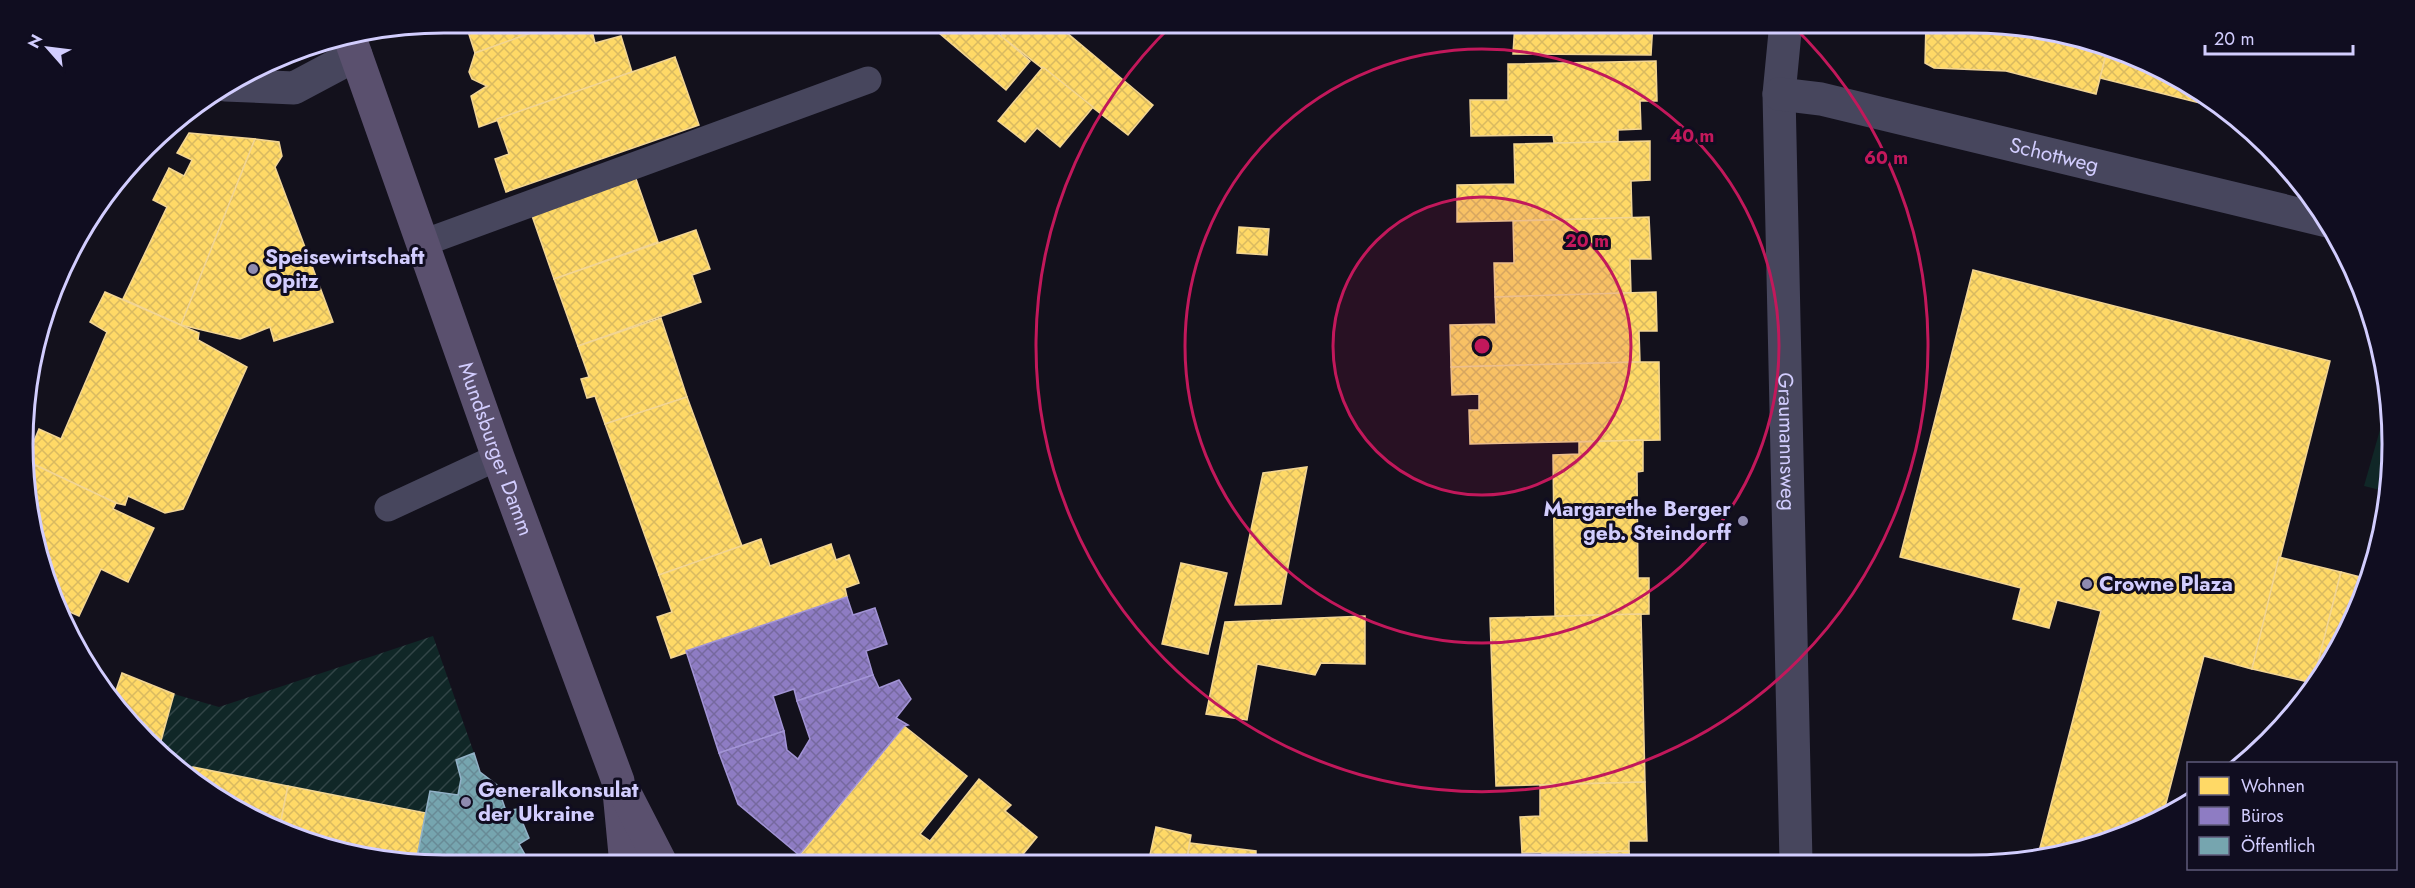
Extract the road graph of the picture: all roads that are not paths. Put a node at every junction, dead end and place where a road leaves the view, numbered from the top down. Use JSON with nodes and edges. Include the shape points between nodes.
{"nodes":[{"id":1,"x":1785,"y":33,"type":"edge"},
{"id":2,"x":353,"y":47,"type":"edge"},
{"id":3,"x":868,"y":80,"type":"dead end"},
{"id":4,"x":242,"y":86,"type":"edge"},
{"id":5,"x":1779,"y":94,"type":"junction"},
{"id":6,"x":2314,"y":218,"type":"edge"},
{"id":7,"x":423,"y":243,"type":"junction"},
{"id":8,"x":498,"y":457,"type":"junction"},
{"id":9,"x":388,"y":508,"type":"dead end"},
{"id":10,"x":618,"y":781,"type":"junction"},
{"id":11,"x":625,"y":855,"type":"edge"},
{"id":12,"x":657,"y":855,"type":"edge"},
{"id":13,"x":1796,"y":855,"type":"edge"}],
"edges":[{"from":1,"to":5,"type":"street","name":"Graumannsweg"},
{"from":2,"to":4,"type":"street","via":[[294,88]]},
{"from":2,"to":7,"type":"main road","name":"Mundsburger Damm"},
{"from":3,"to":7,"type":"lane"},
{"from":5,"to":6,"type":"street","name":"Schottweg","via":[[1821,99]]},
{"from":5,"to":13,"type":"street","name":"Graumannsweg"},
{"from":7,"to":8,"type":"main road","name":"Mundsburger Damm"},
{"from":8,"to":9,"type":"lane"},
{"from":8,"to":10,"type":"main road","name":"Mundsburger Damm"},
{"from":10,"to":11,"type":"main road","name":"Mundsburger Damm"},
{"from":10,"to":12,"type":"main road"}]}
